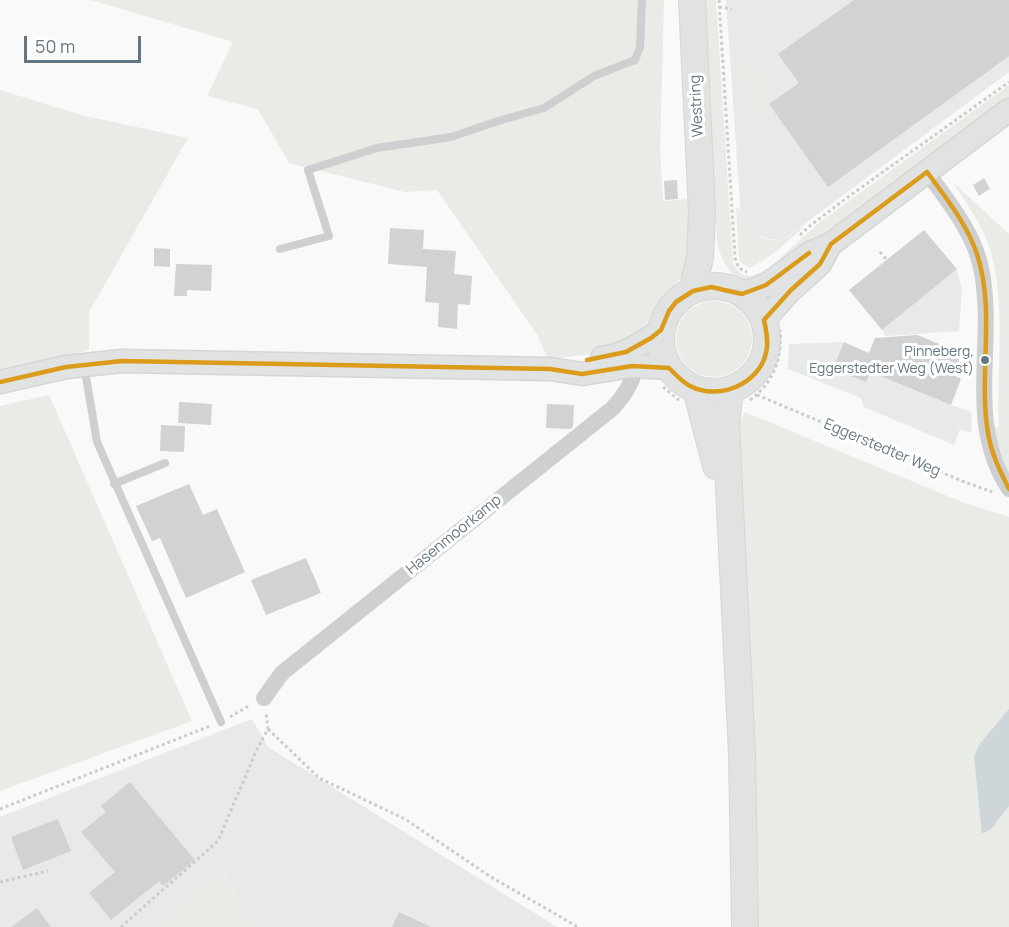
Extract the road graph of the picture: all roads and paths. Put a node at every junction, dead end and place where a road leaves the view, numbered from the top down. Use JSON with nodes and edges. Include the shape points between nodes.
{"nodes":[{"id":1,"x":642,"y":0,"type":"edge"},
{"id":2,"x":692,"y":0,"type":"edge"},
{"id":3,"x":719,"y":0,"type":"edge"},
{"id":4,"x":719,"y":8,"type":"junction"},
{"id":5,"x":732,"y":9,"type":"dead end"},
{"id":6,"x":1009,"y":82,"type":"edge"},
{"id":7,"x":1009,"y":110,"type":"edge"},
{"id":8,"x":927,"y":172,"type":"junction"},
{"id":9,"x":702,"y":213,"type":"junction"},
{"id":10,"x":797,"y":238,"type":"dead end"},
{"id":11,"x":831,"y":244,"type":"junction"},
{"id":12,"x":280,"y":249,"type":"dead end"},
{"id":13,"x":880,"y":252,"type":"dead end"},
{"id":14,"x":887,"y":260,"type":"dead end"},
{"id":15,"x":741,"y":284,"type":"junction"},
{"id":16,"x":692,"y":290,"type":"junction"},
{"id":17,"x":772,"y":323,"type":"junction"},
{"id":18,"x":662,"y":330,"type":"junction"},
{"id":19,"x":84,"y":364,"type":"junction"},
{"id":20,"x":636,"y":366,"type":"junction"},
{"id":21,"x":669,"y":368,"type":"junction"},
{"id":22,"x":550,"y":369,"type":"junction"},
{"id":23,"x":0,"y":382,"type":"edge"},
{"id":24,"x":696,"y":389,"type":"junction"},
{"id":25,"x":730,"y":390,"type":"junction"},
{"id":26,"x":165,"y":463,"type":"dead end"},
{"id":27,"x":114,"y":483,"type":"junction"},
{"id":28,"x":1004,"y":490,"type":"edge"},
{"id":29,"x":730,"y":528,"type":"junction"},
{"id":30,"x":264,"y":698,"type":"junction"},
{"id":31,"x":221,"y":722,"type":"junction"},
{"id":32,"x":268,"y":729,"type":"junction"},
{"id":33,"x":0,"y":809,"type":"edge"},
{"id":34,"x":48,"y":872,"type":"dead end"},
{"id":35,"x":0,"y":882,"type":"edge"},
{"id":36,"x":121,"y":927,"type":"edge"},
{"id":37,"x":578,"y":927,"type":"edge"},
{"id":38,"x":745,"y":927,"type":"edge"}],
"edges":[{"from":1,"to":12,"type":"lane","via":[[640,47],[635,60],[594,76],[544,108],[452,137],[377,148],[308,170],[329,236]]},
{"from":2,"to":9,"type":"main road","name":"Westring"},
{"from":3,"to":4,"type":"path"},
{"from":4,"to":5,"type":"path"},
{"from":4,"to":15,"type":"path","via":[[735,257],[741,270]]},
{"from":6,"to":10,"type":"path"},
{"from":7,"to":8,"type":"main road"},
{"from":8,"to":11,"type":"main road"},
{"from":8,"to":28,"type":"street","via":[[969,232],[981,266],[987,302],[984,420]]},
{"from":9,"to":15,"type":"main road","name":"Westring","via":[[716,261]]},
{"from":9,"to":16,"type":"main road","name":"Westring","via":[[700,258]]},
{"from":11,"to":15,"type":"main road","via":[[810,253],[766,285]]},
{"from":11,"to":17,"type":"main road","via":[[820,264],[791,290]]},
{"from":13,"to":14,"type":"path"},
{"from":15,"to":16,"type":"main road"},
{"from":15,"to":17,"type":"main road"},
{"from":16,"to":18,"type":"main road","via":[[672,307]]},
{"from":17,"to":25,"type":"main road","via":[[758,370]]},
{"from":17,"to":28,"type":"path","name":"Eggerstedter Weg","via":[[780,357],[770,381],[758,395],[962,481],[991,491]]},
{"from":18,"to":21,"type":"main road","via":[[661,346]]},
{"from":18,"to":22,"type":"main road","via":[[614,357]]},
{"from":19,"to":22,"type":"main road","via":[[166,360]]},
{"from":19,"to":23,"type":"main road"},
{"from":19,"to":27,"type":"lane","via":[[97,442]]},
{"from":20,"to":21,"type":"main road"},
{"from":20,"to":22,"type":"main road","via":[[582,374]]},
{"from":20,"to":30,"type":"street","name":"Hasenmoorkamp","via":[[626,392],[613,408],[282,673]]},
{"from":21,"to":24,"type":"main road"},
{"from":24,"to":25,"type":"main road"},
{"from":24,"to":29,"type":"main road"},
{"from":25,"to":29,"type":"main road","via":[[726,426]]},
{"from":26,"to":27,"type":"lane"},
{"from":27,"to":31,"type":"lane"},
{"from":29,"to":38,"type":"main road","via":[[742,754]]},
{"from":30,"to":31,"type":"path"},
{"from":30,"to":32,"type":"path"},
{"from":31,"to":33,"type":"path"},
{"from":32,"to":36,"type":"path","via":[[218,841]]},
{"from":32,"to":37,"type":"path","via":[[319,778],[405,819],[491,877]]},
{"from":34,"to":35,"type":"path"}]}
